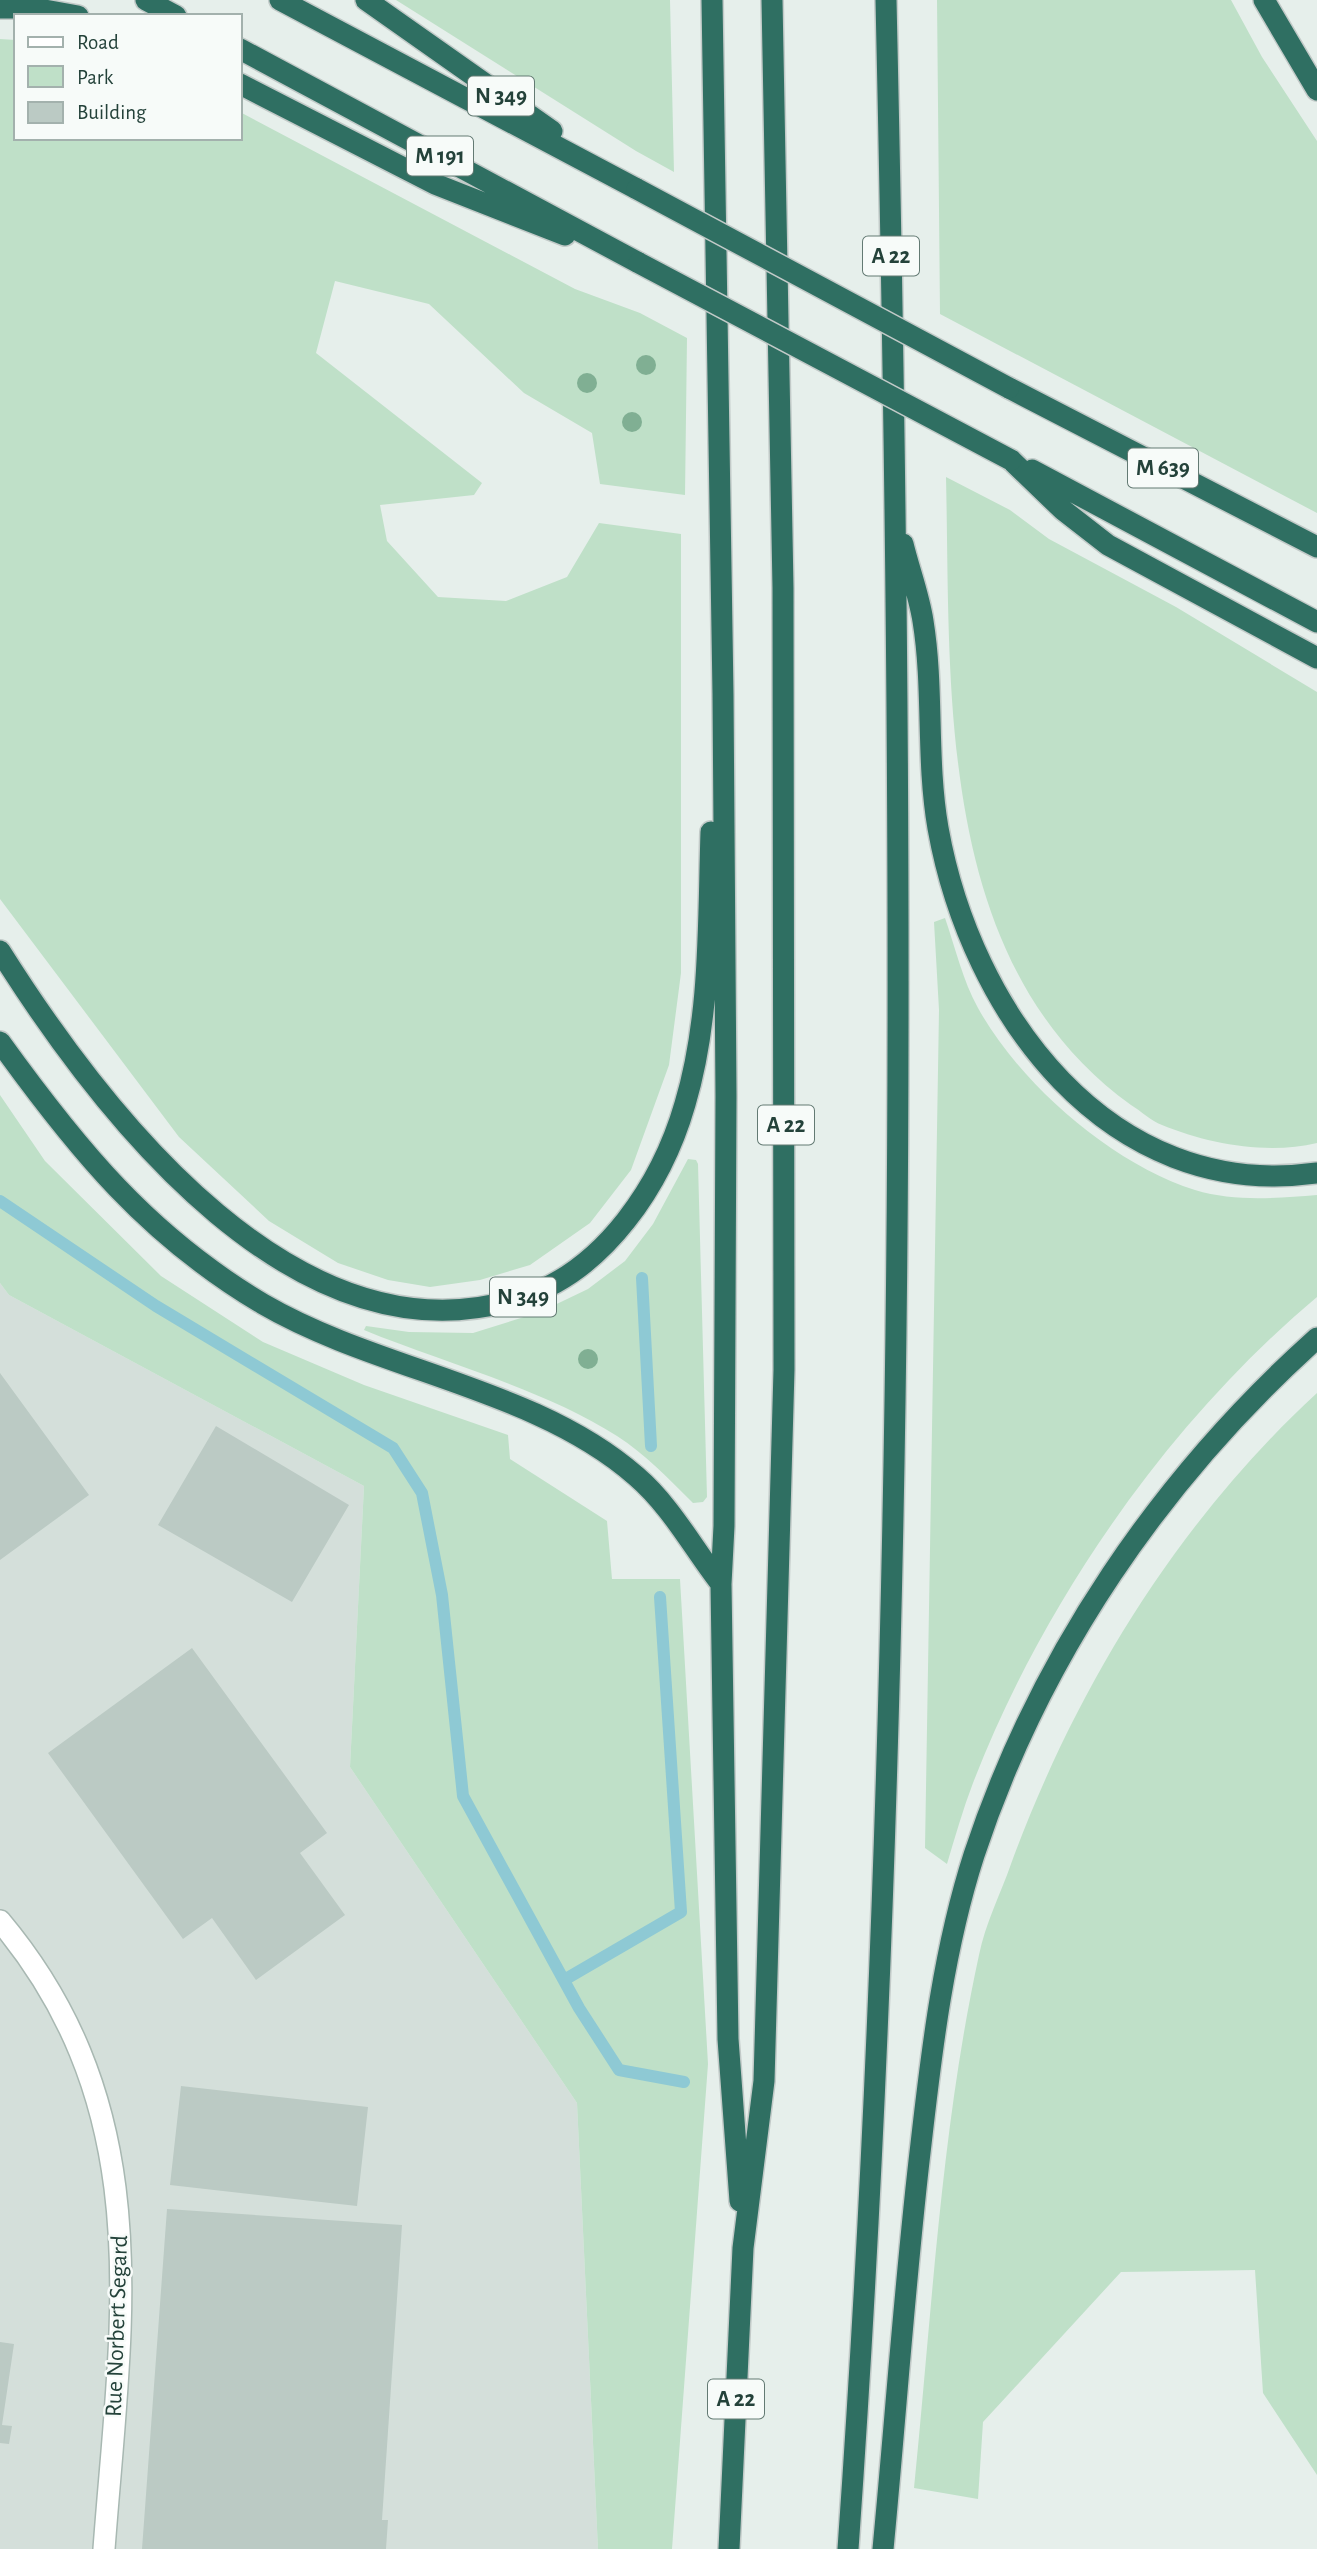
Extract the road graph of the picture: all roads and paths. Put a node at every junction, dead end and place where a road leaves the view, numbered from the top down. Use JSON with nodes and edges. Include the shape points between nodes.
{"nodes":[{"id":1,"x":146,"y":0,"type":"edge"},
{"id":2,"x":280,"y":0,"type":"edge"},
{"id":3,"x":366,"y":0,"type":"edge"},
{"id":4,"x":711,"y":0,"type":"edge"},
{"id":5,"x":772,"y":0,"type":"edge"},
{"id":6,"x":886,"y":0,"type":"edge"},
{"id":7,"x":1264,"y":0,"type":"edge"},
{"id":8,"x":0,"y":8,"type":"edge"},
{"id":9,"x":67,"y":14,"type":"edge"},
{"id":10,"x":172,"y":14,"type":"edge"},
{"id":11,"x":242,"y":51,"type":"edge"},
{"id":12,"x":242,"y":85,"type":"edge"},
{"id":13,"x":1317,"y":90,"type":"edge"},
{"id":14,"x":637,"y":189,"type":"junction"},
{"id":15,"x":639,"y":263,"type":"junction"},
{"id":16,"x":1009,"y":388,"type":"joint"},
{"id":17,"x":1011,"y":460,"type":"junction"},
{"id":18,"x":894,"y":513,"type":"junction"},
{"id":19,"x":1317,"y":547,"type":"edge"},
{"id":20,"x":1317,"y":622,"type":"edge"},
{"id":21,"x":1317,"y":658,"type":"edge"},
{"id":22,"x":723,"y":694,"type":"junction"},
{"id":23,"x":0,"y":951,"type":"edge"},
{"id":24,"x":0,"y":1042,"type":"edge"},
{"id":25,"x":1317,"y":1173,"type":"edge"},
{"id":26,"x":1317,"y":1338,"type":"edge"},
{"id":27,"x":721,"y":1584,"type":"junction"},
{"id":28,"x":0,"y":1921,"type":"edge"},
{"id":29,"x":743,"y":2248,"type":"junction"},
{"id":30,"x":104,"y":2549,"type":"edge"},
{"id":31,"x":729,"y":2549,"type":"edge"},
{"id":32,"x":848,"y":2549,"type":"edge"},
{"id":33,"x":883,"y":2549,"type":"edge"}],
"edges":[{"from":1,"to":10,"type":"highway"},
{"from":2,"to":14,"type":"highway","number":"M 191"},
{"from":3,"to":14,"type":"highway","number":"N 349"},
{"from":4,"to":22,"type":"highway"},
{"from":5,"to":29,"type":"highway","number":"A 22","via":[[783,587],[785,1370],[764,2081]]},
{"from":6,"to":18,"type":"highway","number":"A 22"},
{"from":7,"to":13,"type":"highway"},
{"from":8,"to":9,"type":"highway"},
{"from":11,"to":15,"type":"highway","number":"M 191"},
{"from":12,"to":15,"type":"highway","via":[[435,184]]},
{"from":14,"to":16,"type":"highway","number":"M 191","bridge":true},
{"from":15,"to":17,"type":"highway","number":"M 191","bridge":true},
{"from":16,"to":19,"type":"highway","number":"M 639"},
{"from":17,"to":20,"type":"highway","number":"M 639"},
{"from":17,"to":21,"type":"highway","via":[[1108,545]]},
{"from":18,"to":25,"type":"highway","via":[[923,620],[931,769],[942,842],[969,934],[1014,1025],[1076,1097],[1149,1145],[1231,1173],[1289,1177]]},
{"from":18,"to":32,"type":"highway","number":"A 22","via":[[897,1159],[887,1731],[871,2191]]},
{"from":22,"to":23,"type":"highway","number":"N 349","via":[[712,799],[704,998],[699,1049],[685,1107],[635,1208],[581,1267],[544,1290],[498,1305],[439,1312],[388,1306],[299,1272],[247,1238],[186,1186],[73,1056]]},
{"from":22,"to":27,"type":"highway","via":[[726,1110]]},
{"from":24,"to":27,"type":"highway","via":[[46,1105],[130,1203],[213,1273],[266,1306],[334,1338],[543,1419],[598,1448],[636,1475],[668,1508]]},
{"from":26,"to":33,"type":"highway","via":[[1190,1467],[1127,1550],[1044,1689],[974,1857],[944,1978],[929,2074]]},
{"from":27,"to":29,"type":"highway","via":[[728,2039]]},
{"from":28,"to":30,"type":"street","name":"Rue Norbert Segard","via":[[39,1971],[75,2036],[100,2109],[116,2180],[123,2296]]},
{"from":29,"to":31,"type":"highway","number":"A 22"}]}
